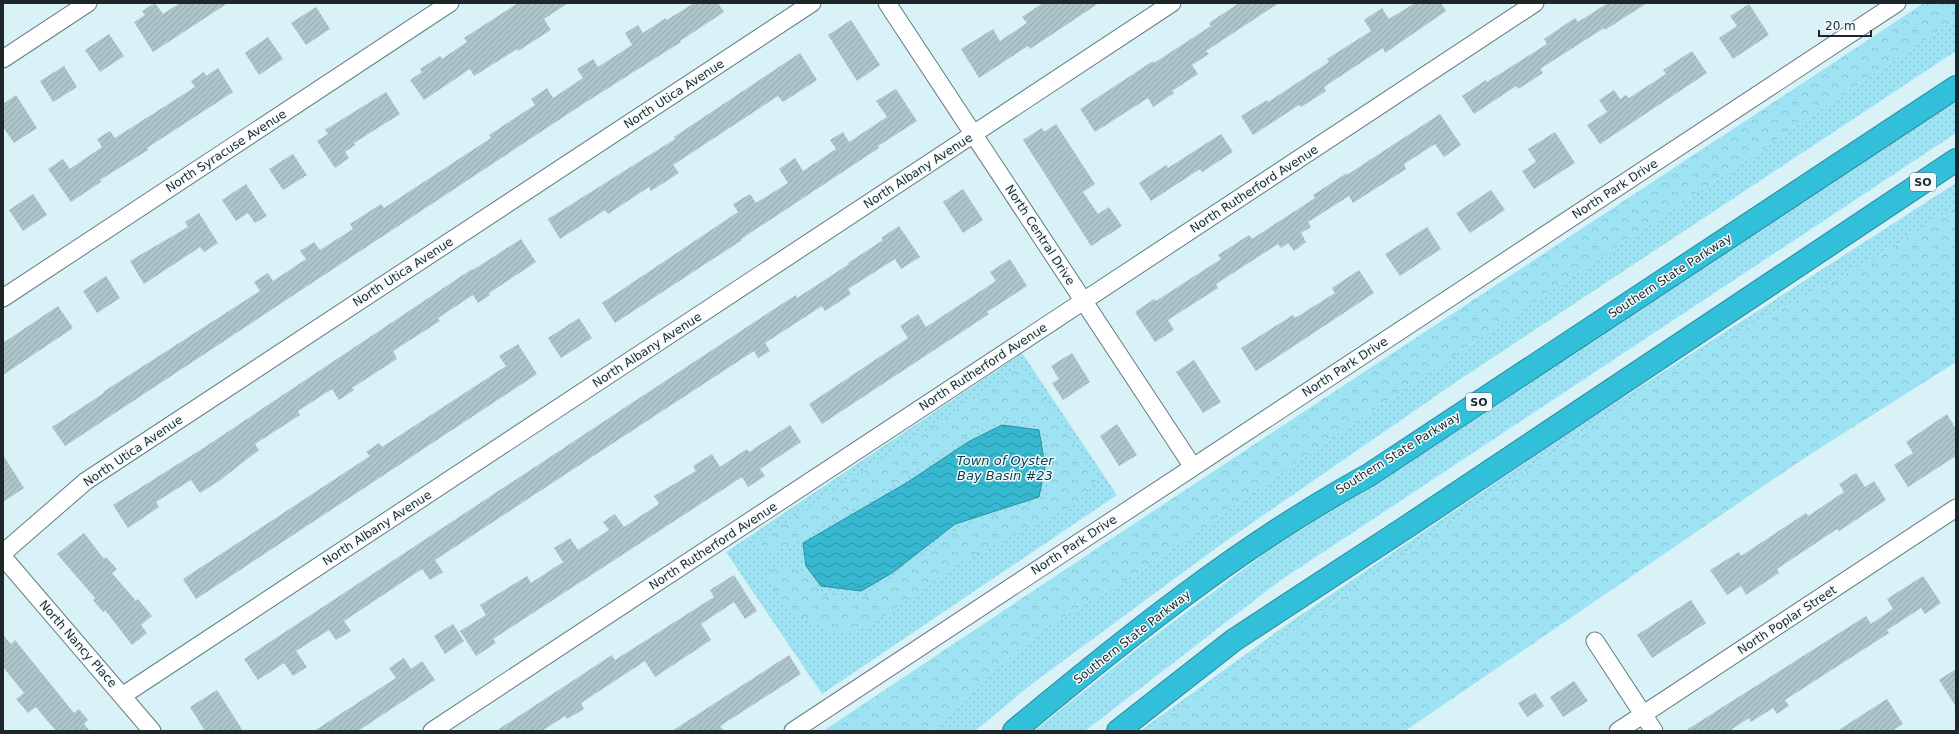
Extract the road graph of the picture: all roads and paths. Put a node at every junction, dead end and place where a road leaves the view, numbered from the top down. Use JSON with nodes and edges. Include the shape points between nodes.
{"nodes":[{"id":1,"x":88,"y":3,"type":"edge"},
{"id":2,"x":450,"y":3,"type":"edge"},
{"id":3,"x":812,"y":3,"type":"edge"},
{"id":4,"x":887,"y":3,"type":"edge"},
{"id":5,"x":1172,"y":3,"type":"edge"},
{"id":6,"x":1535,"y":3,"type":"edge"},
{"id":7,"x":1892,"y":4,"type":"edge"},
{"id":8,"x":3,"y":59,"type":"edge"},
{"id":9,"x":1956,"y":88,"type":"edge"},
{"id":10,"x":973,"y":134,"type":"junction"},
{"id":11,"x":1956,"y":160,"type":"edge"},
{"id":12,"x":3,"y":298,"type":"edge"},
{"id":13,"x":1083,"y":301,"type":"junction"},
{"id":14,"x":1193,"y":467,"type":"junction"},
{"id":15,"x":1956,"y":508,"type":"edge"},
{"id":16,"x":3,"y":553,"type":"edge"},
{"id":17,"x":3,"y":557,"type":"edge"},
{"id":18,"x":1594,"y":641,"type":"dead end"},
{"id":19,"x":122,"y":696,"type":"junction"},
{"id":20,"x":1643,"y":714,"type":"junction"},
{"id":21,"x":152,"y":731,"type":"edge"},
{"id":22,"x":432,"y":731,"type":"edge"},
{"id":23,"x":793,"y":731,"type":"edge"},
{"id":24,"x":1014,"y":731,"type":"edge"},
{"id":25,"x":1118,"y":731,"type":"edge"},
{"id":26,"x":1618,"y":731,"type":"edge"},
{"id":27,"x":1654,"y":731,"type":"edge"}],
"edges":[{"from":1,"to":8,"type":"street"},
{"from":2,"to":12,"type":"street","name":"North Syracuse Avenue"},
{"from":3,"to":16,"type":"street","name":"North Utica Avenue","via":[[86,481]]},
{"from":4,"to":10,"type":"street","name":"North Central Drive"},
{"from":5,"to":10,"type":"street","name":"North Albany Avenue"},
{"from":6,"to":13,"type":"street","name":"North Rutherford Avenue"},
{"from":7,"to":14,"type":"street","name":"North Park Drive"},
{"from":9,"to":24,"type":"highway","name":"Southern State Parkway","number":"SO","via":[[1369,475],[1313,507],[1116,646]]},
{"from":10,"to":13,"type":"street","name":"North Central Drive"},
{"from":10,"to":19,"type":"street","name":"North Albany Avenue"},
{"from":11,"to":25,"type":"highway","number":"SO","via":[[1234,640]]},
{"from":13,"to":14,"type":"street","name":"North Central Drive"},
{"from":13,"to":22,"type":"street","name":"North Rutherford Avenue"},
{"from":14,"to":23,"type":"street","name":"North Park Drive"},
{"from":15,"to":20,"type":"street","name":"North Poplar Street"},
{"from":17,"to":19,"type":"street","name":"North Nancy Place"},
{"from":18,"to":20,"type":"street"},
{"from":19,"to":21,"type":"street","name":"North Nancy Place"},
{"from":20,"to":26,"type":"street","name":"North Poplar Street"},
{"from":20,"to":27,"type":"street"}]}
